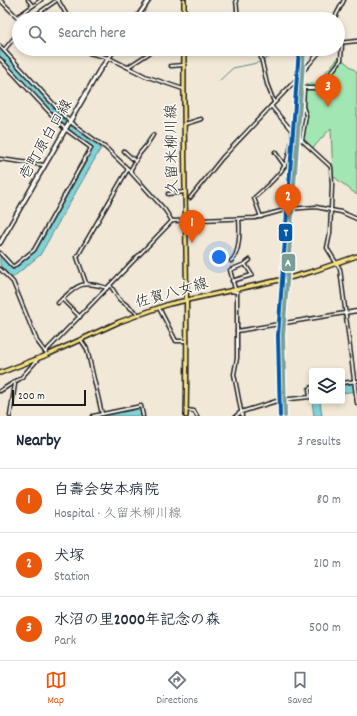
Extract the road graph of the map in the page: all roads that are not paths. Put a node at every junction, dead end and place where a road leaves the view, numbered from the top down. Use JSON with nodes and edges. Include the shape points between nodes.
{"nodes":[{"id":1,"x":0,"y":0,"type":"edge"},
{"id":2,"x":28,"y":0,"type":"edge"},
{"id":3,"x":41,"y":0,"type":"edge"},
{"id":4,"x":57,"y":0,"type":"edge"},
{"id":5,"x":149,"y":0,"type":"edge"},
{"id":6,"x":184,"y":0,"type":"edge"},
{"id":7,"x":236,"y":0,"type":"edge"},
{"id":8,"x":344,"y":0,"type":"edge"},
{"id":9,"x":32,"y":5,"type":"junction"},
{"id":10,"x":12,"y":12,"type":"edge"},
{"id":11,"x":24,"y":12,"type":"edge"},
{"id":12,"x":40,"y":12,"type":"edge"},
{"id":13,"x":65,"y":12,"type":"edge"},
{"id":14,"x":141,"y":12,"type":"edge"},
{"id":15,"x":184,"y":12,"type":"edge"},
{"id":16,"x":237,"y":12,"type":"edge"},
{"id":17,"x":338,"y":12,"type":"edge"},
{"id":18,"x":12,"y":40,"type":"edge"},
{"id":19,"x":357,"y":41,"type":"edge"},
{"id":20,"x":345,"y":43,"type":"edge"},
{"id":21,"x":0,"y":46,"type":"edge"},
{"id":22,"x":4,"y":50,"type":"junction"},
{"id":23,"x":101,"y":56,"type":"edge"},
{"id":24,"x":145,"y":56,"type":"edge"},
{"id":25,"x":184,"y":56,"type":"edge"},
{"id":26,"x":261,"y":56,"type":"edge"},
{"id":27,"x":316,"y":56,"type":"edge"},
{"id":28,"x":341,"y":56,"type":"edge"},
{"id":29,"x":109,"y":58,"type":"junction"},
{"id":30,"x":0,"y":59,"type":"edge"},
{"id":31,"x":184,"y":65,"type":"junction"},
{"id":32,"x":171,"y":66,"type":"dead end"},
{"id":33,"x":128,"y":67,"type":"junction"},
{"id":34,"x":183,"y":89,"type":"junction"},
{"id":35,"x":274,"y":102,"type":"junction"},
{"id":36,"x":271,"y":106,"type":"junction"},
{"id":37,"x":201,"y":119,"type":"dead end"},
{"id":38,"x":69,"y":122,"type":"junction"},
{"id":39,"x":183,"y":124,"type":"junction"},
{"id":40,"x":66,"y":128,"type":"junction"},
{"id":41,"x":296,"y":134,"type":"dead end"},
{"id":42,"x":153,"y":135,"type":"dead end"},
{"id":43,"x":302,"y":140,"type":"junction"},
{"id":44,"x":124,"y":151,"type":"dead end"},
{"id":45,"x":275,"y":152,"type":"dead end"},
{"id":46,"x":0,"y":160,"type":"edge"},
{"id":47,"x":136,"y":161,"type":"junction"},
{"id":48,"x":45,"y":165,"type":"junction"},
{"id":49,"x":285,"y":166,"type":"junction"},
{"id":50,"x":128,"y":168,"type":"junction"},
{"id":51,"x":130,"y":171,"type":"junction"},
{"id":52,"x":184,"y":192,"type":"junction"},
{"id":53,"x":168,"y":194,"type":"dead end"},
{"id":54,"x":190,"y":198,"type":"dead end"},
{"id":55,"x":330,"y":209,"type":"junction"},
{"id":56,"x":261,"y":217,"type":"junction"},
{"id":57,"x":239,"y":219,"type":"junction"},
{"id":58,"x":357,"y":219,"type":"edge"},
{"id":59,"x":185,"y":220,"type":"junction"},
{"id":60,"x":172,"y":222,"type":"junction"},
{"id":61,"x":0,"y":243,"type":"edge"},
{"id":62,"x":0,"y":253,"type":"edge"},
{"id":63,"x":357,"y":256,"type":"edge"},
{"id":64,"x":250,"y":260,"type":"dead end"},
{"id":65,"x":230,"y":261,"type":"dead end"},
{"id":66,"x":337,"y":263,"type":"junction"},
{"id":67,"x":245,"y":264,"type":"junction"},
{"id":68,"x":0,"y":269,"type":"edge"},
{"id":69,"x":232,"y":281,"type":"junction"},
{"id":70,"x":86,"y":283,"type":"junction"},
{"id":71,"x":110,"y":285,"type":"junction"},
{"id":72,"x":107,"y":288,"type":"junction"},
{"id":73,"x":235,"y":289,"type":"junction"},
{"id":74,"x":230,"y":290,"type":"junction"},
{"id":75,"x":62,"y":299,"type":"junction"},
{"id":76,"x":187,"y":299,"type":"junction"},
{"id":77,"x":58,"y":303,"type":"dead end"},
{"id":78,"x":158,"y":307,"type":"junction"},
{"id":79,"x":357,"y":311,"type":"edge"},
{"id":80,"x":346,"y":312,"type":"junction"},
{"id":81,"x":138,"y":314,"type":"junction"},
{"id":82,"x":80,"y":317,"type":"junction"},
{"id":83,"x":237,"y":331,"type":"junction"},
{"id":84,"x":81,"y":340,"type":"junction"},
{"id":85,"x":187,"y":341,"type":"junction"},
{"id":86,"x":46,"y":354,"type":"junction"},
{"id":87,"x":38,"y":359,"type":"junction"},
{"id":88,"x":0,"y":373,"type":"edge"},
{"id":89,"x":355,"y":382,"type":"edge"},
{"id":90,"x":14,"y":384,"type":"junction"},
{"id":91,"x":0,"y":391,"type":"edge"},
{"id":92,"x":356,"y":393,"type":"edge"},
{"id":93,"x":309,"y":397,"type":"edge"},
{"id":94,"x":357,"y":404,"type":"edge"},
{"id":95,"x":186,"y":410,"type":"junction"},
{"id":96,"x":241,"y":412,"type":"junction"},
{"id":97,"x":102,"y":414,"type":"junction"},
{"id":98,"x":10,"y":416,"type":"edge"},
{"id":99,"x":93,"y":416,"type":"edge"},
{"id":100,"x":143,"y":416,"type":"edge"},
{"id":101,"x":186,"y":416,"type":"edge"},
{"id":102,"x":196,"y":416,"type":"edge"},
{"id":103,"x":236,"y":416,"type":"edge"},
{"id":104,"x":242,"y":416,"type":"edge"}],
"edges":[{"from":1,"to":10,"type":"street"},
{"from":2,"to":9,"type":"street"},
{"from":3,"to":9,"type":"street"},
{"from":4,"to":12,"type":"street"},
{"from":4,"to":13,"type":"street"},
{"from":5,"to":14,"type":"main road"},
{"from":6,"to":15,"type":"main road"},
{"from":7,"to":16,"type":"street"},
{"from":8,"to":17,"type":"street"},
{"from":9,"to":11,"type":"street"},
{"from":18,"to":22,"type":"street"},
{"from":19,"to":20,"type":"street"},
{"from":21,"to":22,"type":"street"},
{"from":22,"to":38,"type":"street"},
{"from":23,"to":29,"type":"street"},
{"from":24,"to":33,"type":"street"},
{"from":25,"to":31,"type":"main road","name":"久留米柳川線"},
{"from":26,"to":35,"type":"street"},
{"from":27,"to":35,"type":"street"},
{"from":28,"to":43,"type":"street","via":[[341,60],[319,88],[304,88],[303,107],[306,115]]},
{"from":29,"to":33,"type":"street"},
{"from":29,"to":38,"type":"main road","name":"壱町原白口線"},
{"from":30,"to":40,"type":"street"},
{"from":31,"to":32,"type":"street"},
{"from":31,"to":34,"type":"main road","name":"久留米柳川線"},
{"from":33,"to":34,"type":"street"},
{"from":34,"to":39,"type":"main road","name":"久留米柳川線"},
{"from":35,"to":36,"type":"street"},
{"from":36,"to":49,"type":"street","via":[[292,131],[290,154]]},
{"from":36,"to":54,"type":"street","via":[[222,158]]},
{"from":37,"to":39,"type":"street"},
{"from":38,"to":40,"type":"main road","name":"壱町原白口線"},
{"from":38,"to":50,"type":"street","via":[[106,148]]},
{"from":39,"to":52,"type":"main road","name":"久留米柳川線"},
{"from":40,"to":48,"type":"main road","name":"壱町原白口線"},
{"from":40,"to":62,"type":"street","via":[[91,148],[80,169],[34,250],[13,266]]},
{"from":41,"to":43,"type":"street"},
{"from":42,"to":47,"type":"street"},
{"from":43,"to":55,"type":"street","via":[[331,167]]},
{"from":44,"to":47,"type":"street"},
{"from":45,"to":49,"type":"street"},
{"from":46,"to":48,"type":"street"},
{"from":47,"to":51,"type":"street"},
{"from":48,"to":61,"type":"main road","name":"壱町原白口線"},
{"from":49,"to":56,"type":"street","via":[[254,198]]},
{"from":50,"to":51,"type":"street"},
{"from":50,"to":70,"type":"street","via":[[77,257]]},
{"from":51,"to":60,"type":"street","via":[[165,210]]},
{"from":52,"to":53,"type":"street"},
{"from":52,"to":59,"type":"main road","name":"久留米柳川線"},
{"from":55,"to":56,"type":"street","via":[[297,208]]},
{"from":55,"to":58,"type":"street"},
{"from":55,"to":66,"type":"street","via":[[327,248]]},
{"from":56,"to":57,"type":"street"},
{"from":57,"to":59,"type":"street"},
{"from":57,"to":65,"type":"street","via":[[237,248],[235,256]]},
{"from":59,"to":60,"type":"street"},
{"from":59,"to":76,"type":"main road","name":"久留米柳川線"},
{"from":60,"to":71,"type":"street"},
{"from":63,"to":66,"type":"main road","name":"佐賀八女線"},
{"from":64,"to":67,"type":"street"},
{"from":66,"to":73,"type":"main road","name":"佐賀八女線","via":[[288,278]]},
{"from":66,"to":80,"type":"street"},
{"from":67,"to":69,"type":"street","via":[[230,270]]},
{"from":67,"to":69,"type":"street","via":[[252,275]]},
{"from":68,"to":86,"type":"street","via":[[13,282],[37,341]]},
{"from":69,"to":73,"type":"street"},
{"from":70,"to":72,"type":"street"},
{"from":70,"to":75,"type":"street"},
{"from":71,"to":72,"type":"street"},
{"from":71,"to":81,"type":"street","via":[[119,299]]},
{"from":72,"to":82,"type":"street"},
{"from":73,"to":74,"type":"main road","name":"佐賀八女線"},
{"from":74,"to":76,"type":"main road","name":"佐賀八女線"},
{"from":74,"to":83,"type":"street","via":[[237,292]]},
{"from":75,"to":77,"type":"street"},
{"from":75,"to":82,"type":"street"},
{"from":76,"to":78,"type":"main road","name":"佐賀八女線"},
{"from":76,"to":85,"type":"main road","name":"久留米柳川線"},
{"from":78,"to":81,"type":"main road","name":"佐賀八女線"},
{"from":78,"to":85,"type":"street","via":[[176,341]]},
{"from":79,"to":80,"type":"street"},
{"from":80,"to":83,"type":"street"},
{"from":80,"to":89,"type":"street"},
{"from":81,"to":84,"type":"main road","name":"佐賀八女線"},
{"from":82,"to":86,"type":"street"},
{"from":83,"to":96,"type":"street","via":[[234,374]]},
{"from":84,"to":86,"type":"main road","name":"佐賀八女線"},
{"from":84,"to":97,"type":"street","via":[[87,349]]},
{"from":85,"to":95,"type":"main road","name":"久留米柳川線"},
{"from":86,"to":87,"type":"main road","name":"佐賀八女線"},
{"from":87,"to":88,"type":"main road","name":"佐賀八女線"},
{"from":87,"to":90,"type":"street"},
{"from":89,"to":92,"type":"street"},
{"from":90,"to":91,"type":"street"},
{"from":90,"to":98,"type":"street"},
{"from":92,"to":94,"type":"street"},
{"from":93,"to":96,"type":"street","via":[[280,400]]},
{"from":95,"to":101,"type":"main road","name":"久留米柳川線"},
{"from":95,"to":102,"type":"street","via":[[194,411]]},
{"from":96,"to":103,"type":"street"},
{"from":96,"to":104,"type":"street"},
{"from":97,"to":99,"type":"street"},
{"from":97,"to":100,"type":"street","via":[[141,406]]}]}
